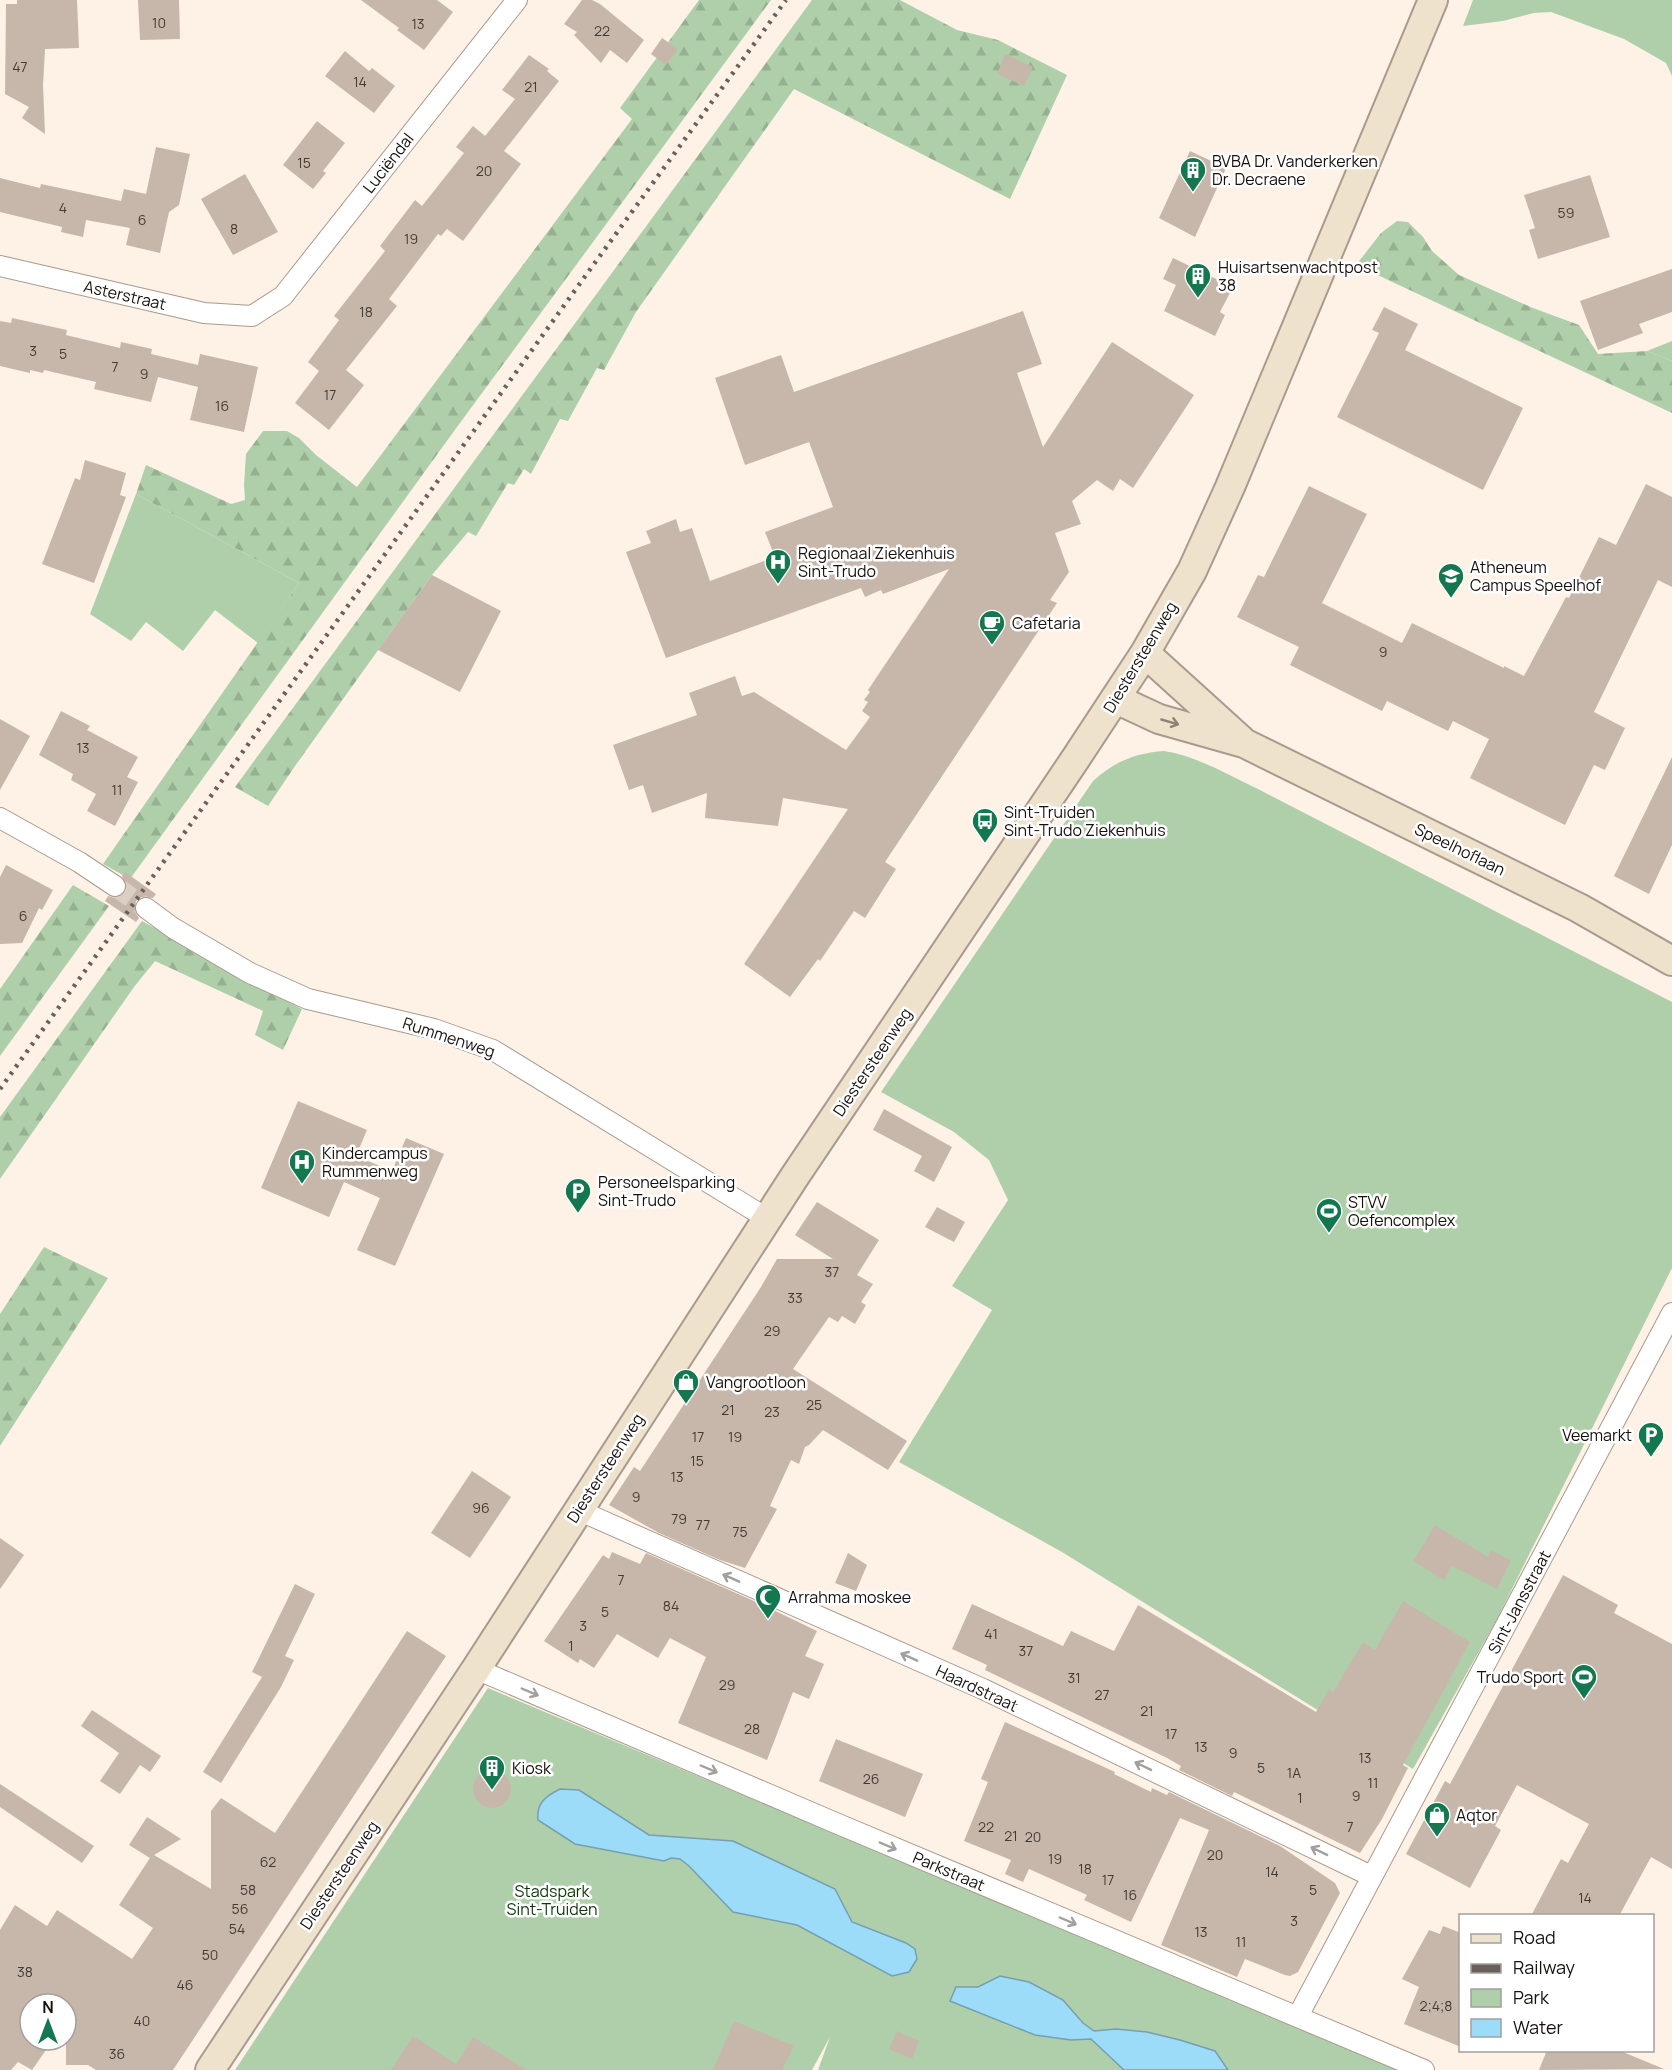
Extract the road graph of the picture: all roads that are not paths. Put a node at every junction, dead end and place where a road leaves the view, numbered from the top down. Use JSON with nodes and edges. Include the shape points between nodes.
{"nodes":[{"id":1,"x":517,"y":0,"type":"edge"},
{"id":2,"x":1432,"y":0,"type":"edge"},
{"id":3,"x":0,"y":266,"type":"edge"},
{"id":4,"x":252,"y":315,"type":"joint"},
{"id":5,"x":1145,"y":653,"type":"junction"},
{"id":6,"x":1116,"y":699,"type":"junction"},
{"id":7,"x":1244,"y":743,"type":"junction"},
{"id":8,"x":0,"y":818,"type":"edge"},
{"id":9,"x":115,"y":886,"type":"tunnel mouth"},
{"id":10,"x":146,"y":908,"type":"tunnel mouth"},
{"id":11,"x":1672,"y":961,"type":"edge"},
{"id":12,"x":768,"y":1219,"type":"junction"},
{"id":13,"x":1672,"y":1314,"type":"edge"},
{"id":14,"x":578,"y":1510,"type":"junction"},
{"id":15,"x":476,"y":1669,"type":"junction"},
{"id":16,"x":1371,"y":1876,"type":"junction"},
{"id":17,"x":1298,"y":2016,"type":"junction"},
{"id":18,"x":210,"y":2070,"type":"edge"},
{"id":19,"x":1424,"y":2070,"type":"edge"}],
"edges":[{"from":1,"to":4,"type":"street","name":"Luciëndal","via":[[283,296]]},
{"from":2,"to":5,"type":"main road","name":"Diestersteenweg","via":[[1226,497],[1192,571]]},
{"from":3,"to":4,"type":"street","name":"Asterstraat","via":[[204,313]]},
{"from":5,"to":6,"type":"main road","name":"Diestersteenweg"},
{"from":5,"to":7,"type":"main road","name":"Speelhoflaan"},
{"from":6,"to":7,"type":"main road","name":"Speelhoflaan","one_way":true,"via":[[1159,719]]},
{"from":6,"to":12,"type":"main road","name":"Diestersteenweg"},
{"from":7,"to":11,"type":"main road","name":"Speelhoflaan","via":[[1579,908]]},
{"from":8,"to":9,"type":"street"},
{"from":10,"to":12,"type":"street","name":"Rummenweg","via":[[250,973],[308,999],[434,1029],[493,1050]]},
{"from":12,"to":14,"type":"main road","name":"Diestersteenweg"},
{"from":13,"to":16,"type":"street","name":"Sint-Jansstraat"},
{"from":14,"to":15,"type":"main road","name":"Diestersteenweg"},
{"from":16,"to":14,"type":"street","name":"Haardstraat","one_way":true,"via":[[983,1689]]},
{"from":15,"to":17,"type":"street","name":"Parkstraat","one_way":true},
{"from":15,"to":18,"type":"main road","name":"Diestersteenweg"},
{"from":16,"to":17,"type":"street","name":"Sint-Jansstraat"},
{"from":17,"to":19,"type":"street","name":"Parkstraat"}]}
